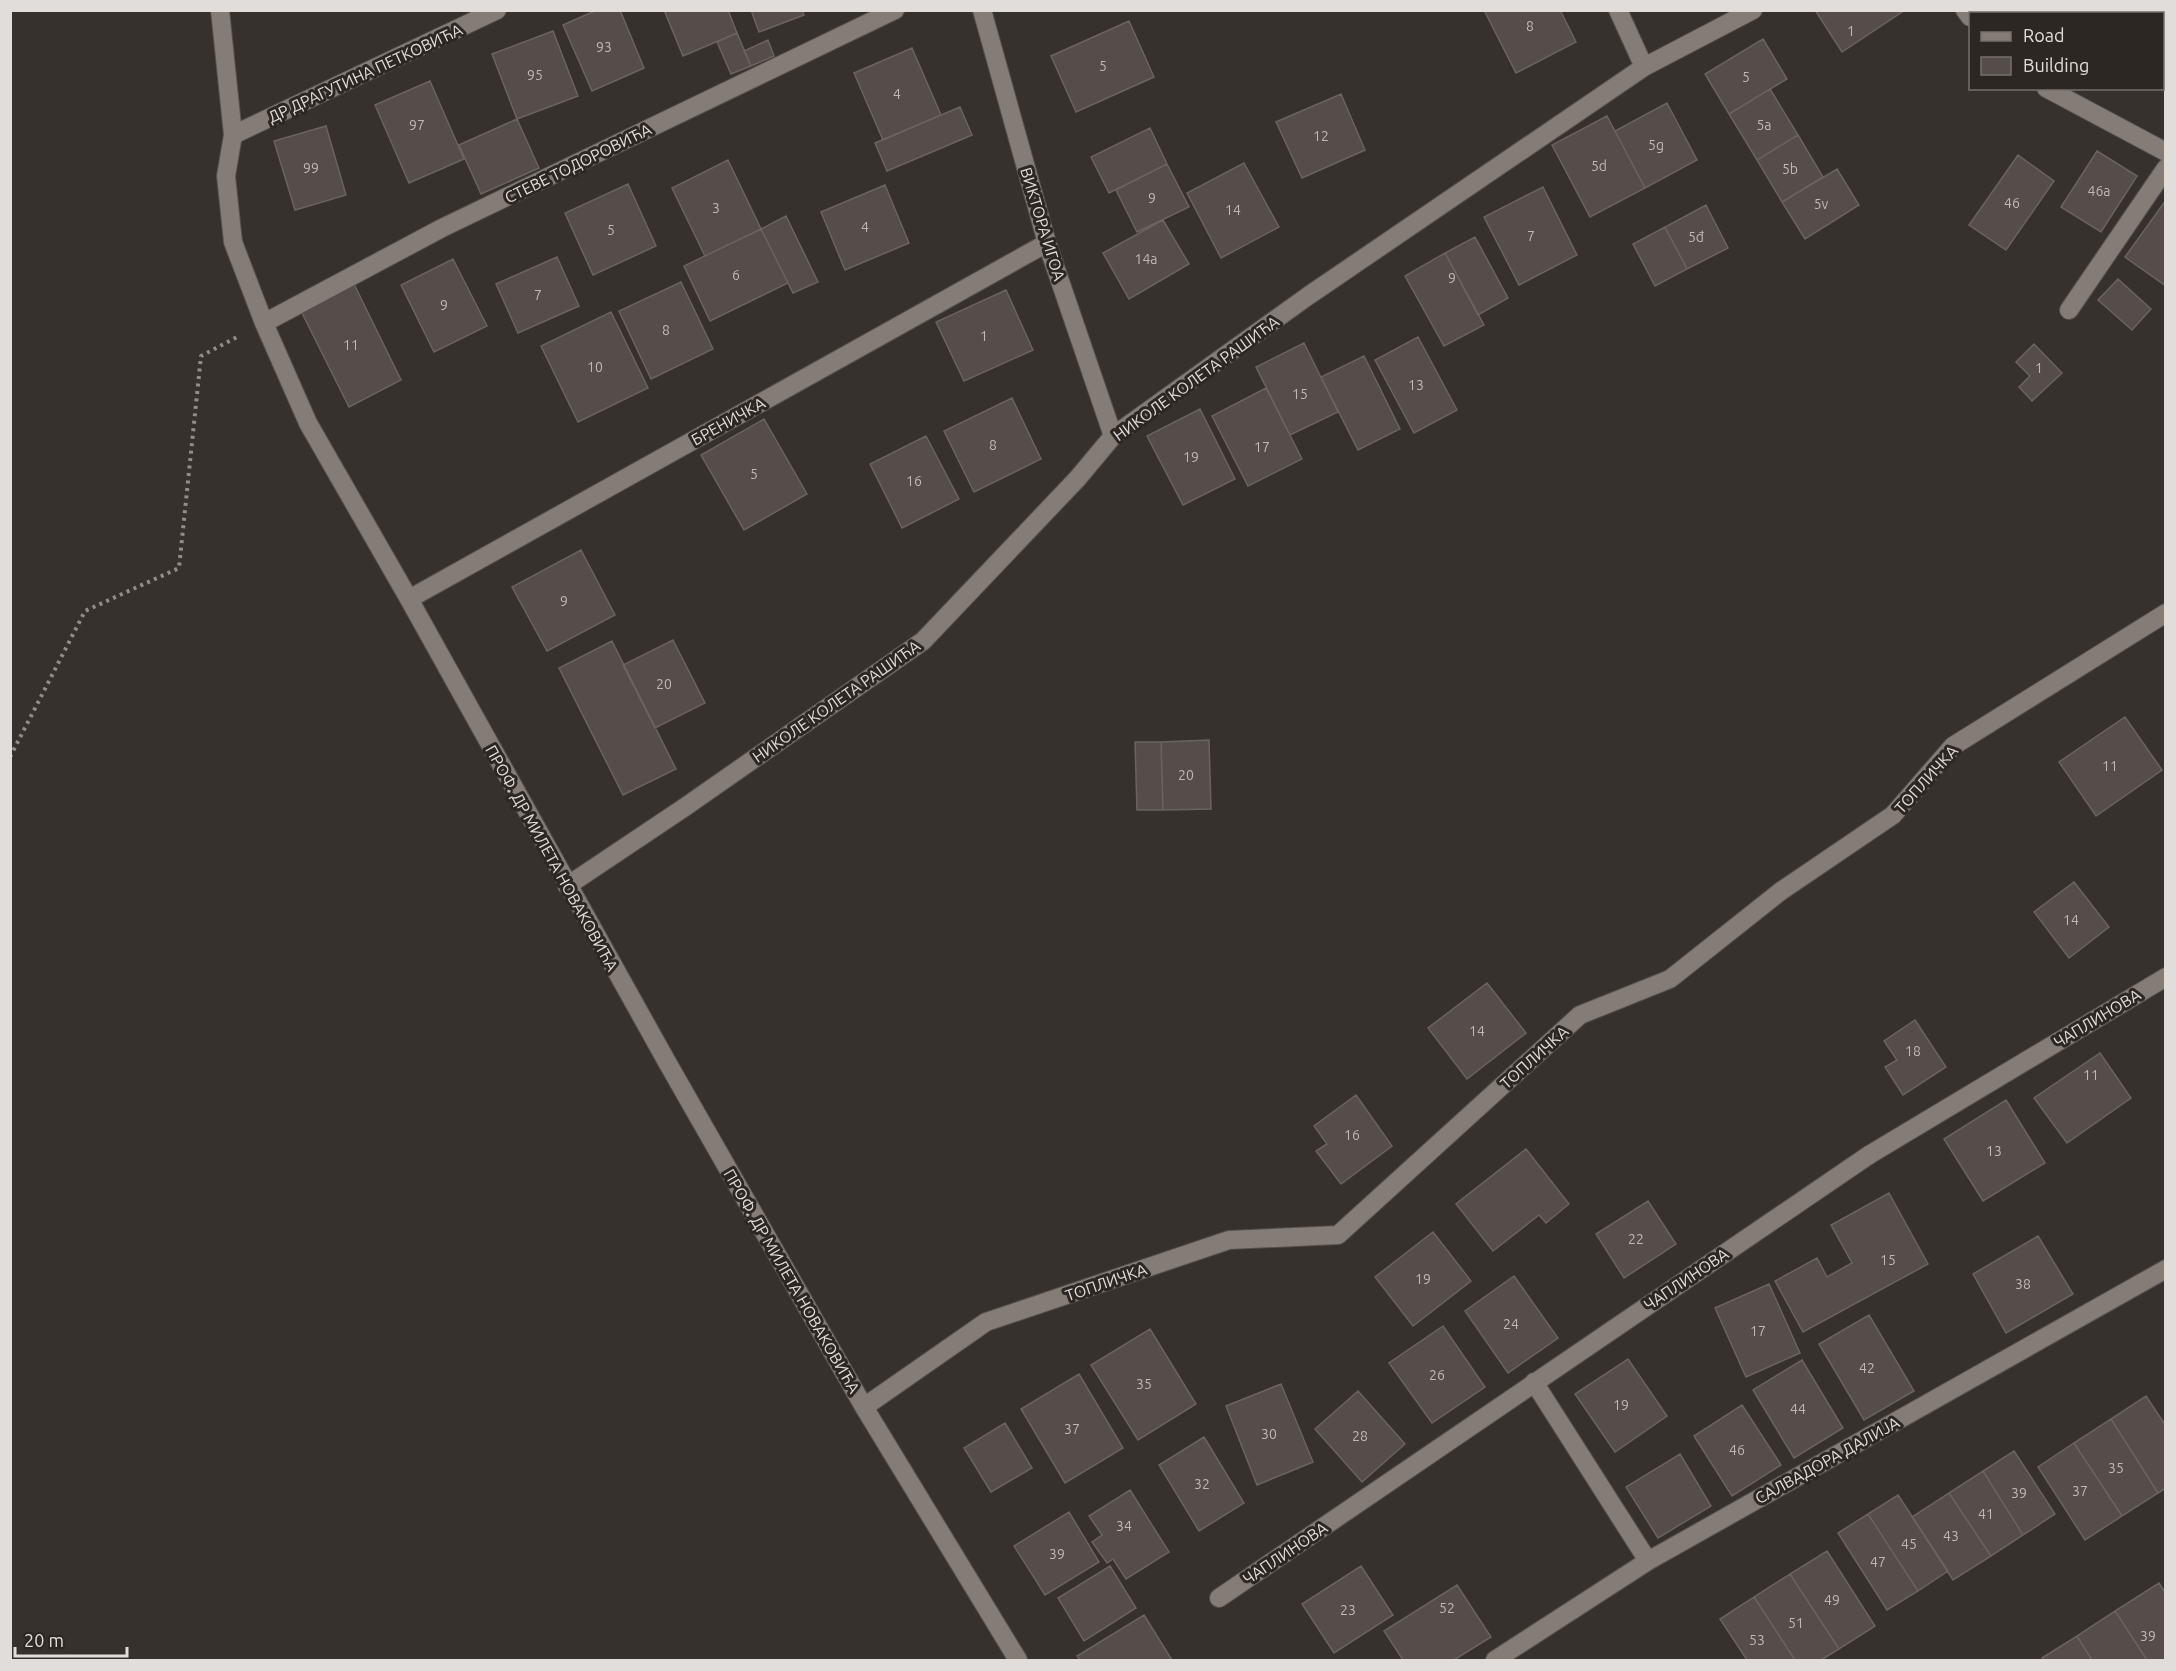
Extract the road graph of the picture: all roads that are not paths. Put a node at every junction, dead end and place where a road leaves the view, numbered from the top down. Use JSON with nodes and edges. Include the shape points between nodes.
{"nodes":[{"id":1,"x":220,"y":10,"type":"edge"},
{"id":2,"x":497,"y":10,"type":"edge"},
{"id":3,"x":895,"y":10,"type":"edge"},
{"id":4,"x":982,"y":10,"type":"edge"},
{"id":5,"x":1618,"y":10,"type":"edge"},
{"id":6,"x":1753,"y":10,"type":"edge"},
{"id":7,"x":1644,"y":68,"type":"junction"},
{"id":8,"x":2050,"y":90,"type":"edge"},
{"id":9,"x":233,"y":135,"type":"junction"},
{"id":10,"x":2166,"y":152,"type":"edge"},
{"id":11,"x":2166,"y":168,"type":"edge"},
{"id":12,"x":1047,"y":243,"type":"junction"},
{"id":13,"x":2069,"y":310,"type":"dead end"},
{"id":14,"x":264,"y":322,"type":"junction"},
{"id":15,"x":1113,"y":436,"type":"junction"},
{"id":16,"x":409,"y":599,"type":"junction"},
{"id":17,"x":2166,"y":612,"type":"edge"},
{"id":18,"x":567,"y":886,"type":"junction"},
{"id":19,"x":2166,"y":977,"type":"edge"},
{"id":20,"x":2163,"y":1277,"type":"edge"},
{"id":21,"x":1534,"y":1382,"type":"junction"},
{"id":22,"x":864,"y":1407,"type":"junction"},
{"id":23,"x":1648,"y":1561,"type":"junction"},
{"id":24,"x":1219,"y":1598,"type":"dead end"},
{"id":25,"x":1018,"y":1660,"type":"edge"},
{"id":26,"x":1495,"y":1660,"type":"edge"}],
"edges":[{"from":1,"to":9,"type":"street","name":"ПРОФ. ДР МИЛЕТА НОВАКОВИЋА"},
{"from":2,"to":9,"type":"street","name":"ДР ДРАГУТИНА ПЕТКОВИЋА"},
{"from":3,"to":14,"type":"street","name":"СТЕВЕ ТОДОРОВИЋА","via":[[442,228]]},
{"from":4,"to":12,"type":"street","name":"ВИКТОРА ИГОА"},
{"from":5,"to":7,"type":"street"},
{"from":6,"to":7,"type":"street","name":"НИКОЛЕ КОЛЕТА РАШИЋА"},
{"from":7,"to":15,"type":"street","name":"НИКОЛЕ КОЛЕТА РАШИЋА","via":[[1308,296]]},
{"from":8,"to":10,"type":"street"},
{"from":9,"to":14,"type":"street","name":"ПРОФ. ДР МИЛЕТА НОВАКОВИЋА","via":[[226,176],[233,242]]},
{"from":11,"to":13,"type":"street"},
{"from":12,"to":15,"type":"street","name":"ВИКТОРА ИГОА"},
{"from":12,"to":16,"type":"street","name":"БРЕНИЧКА"},
{"from":14,"to":16,"type":"street","name":"ПРОФ. ДР МИЛЕТА НОВАКОВИЋА","via":[[308,423]]},
{"from":15,"to":18,"type":"street","name":"НИКОЛЕ КОЛЕТА РАШИЋА","via":[[1078,478],[922,641]]},
{"from":16,"to":18,"type":"street","name":"ПРОФ. ДР МИЛЕТА НОВАКОВИЋА"},
{"from":17,"to":22,"type":"street","name":"ТОПЛИЧКА","via":[[1953,746],[1893,815],[1781,891],[1670,979],[1580,1015],[1338,1235],[1229,1240],[986,1322]]},
{"from":18,"to":22,"type":"street","name":"ПРОФ. ДР МИЛЕТА НОВАКОВИЋА"},
{"from":19,"to":21,"type":"street","name":"ЧАПЛИНОВА","via":[[1869,1155]]},
{"from":20,"to":23,"type":"street","name":"САЛВАДОРА ДАЛИЈА"},
{"from":21,"to":23,"type":"street"},
{"from":21,"to":24,"type":"street","name":"ЧАПЛИНОВА"},
{"from":22,"to":25,"type":"street","name":"ПРОФ. ДР МИЛЕТА НОВАКОВИЋА"},
{"from":23,"to":26,"type":"street","name":"САЛВАДОРА ДАЛИЈА"}]}
